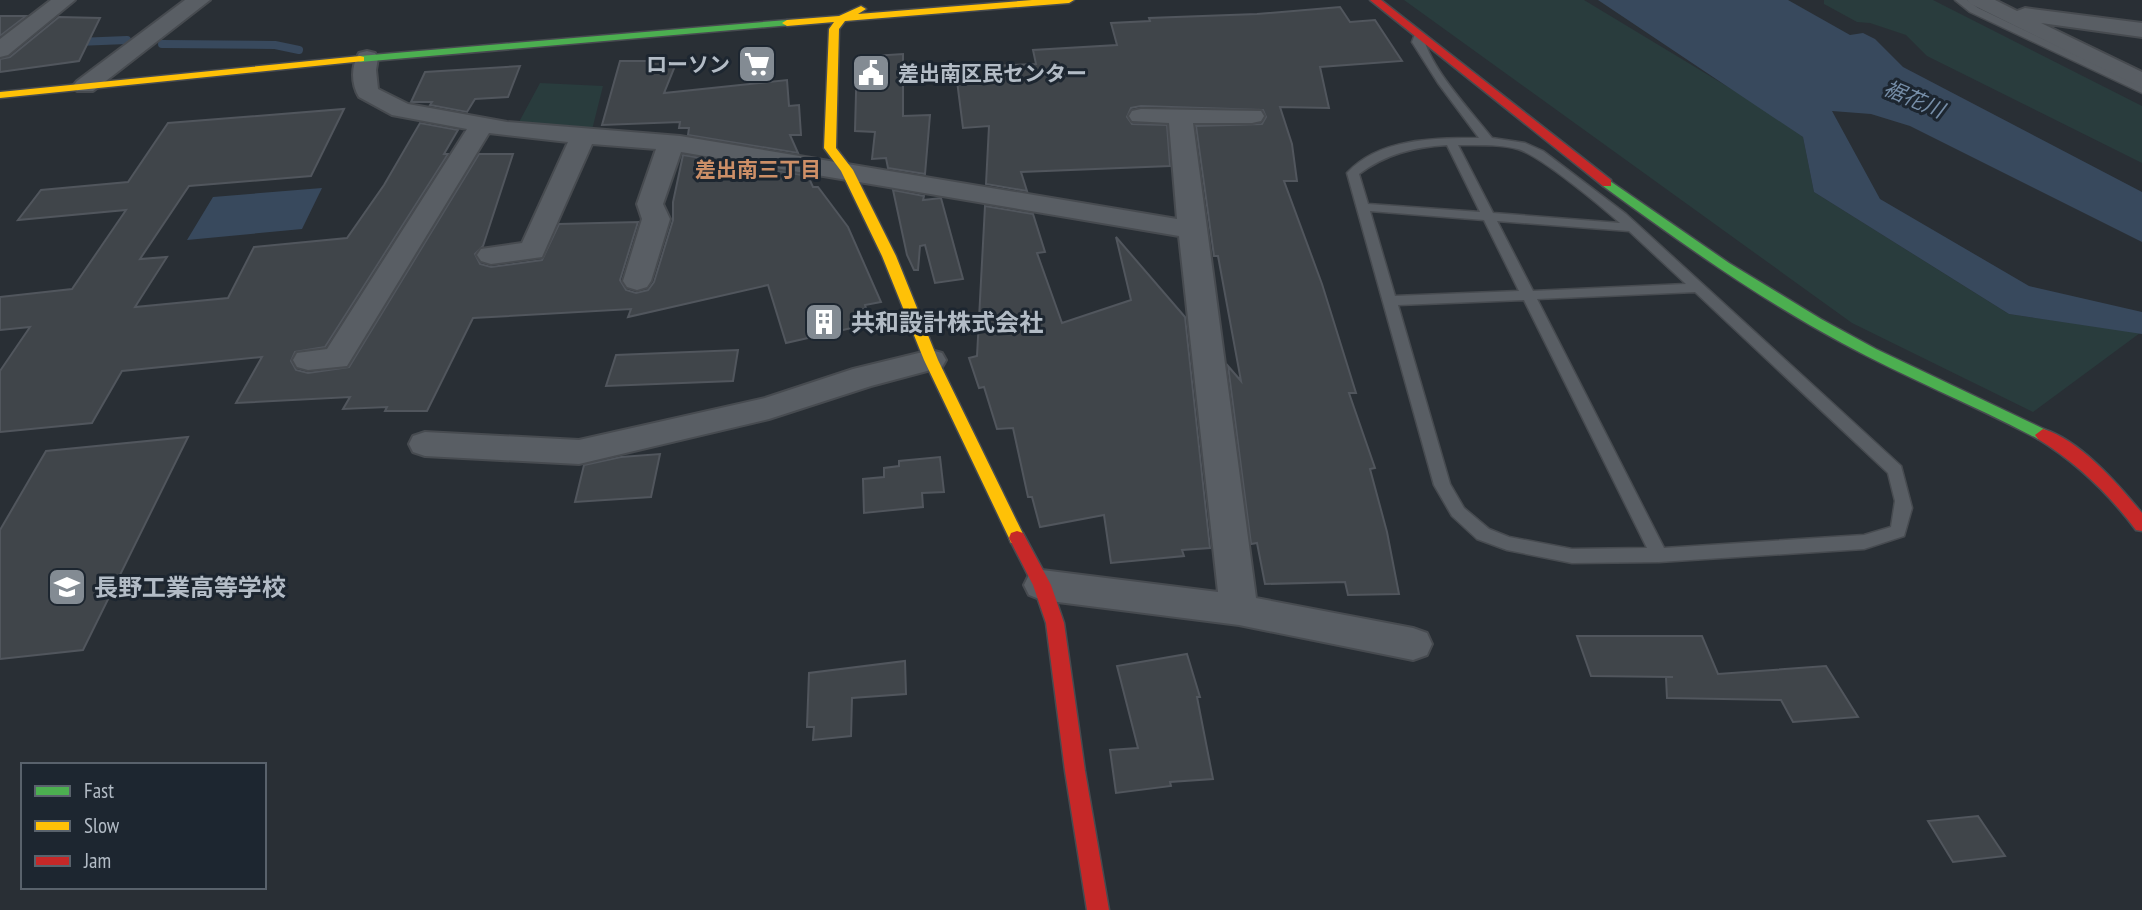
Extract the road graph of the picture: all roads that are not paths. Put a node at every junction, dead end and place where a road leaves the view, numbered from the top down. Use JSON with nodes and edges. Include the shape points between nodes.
{"nodes":[{"id":1,"x":64,"y":0,"type":"edge"},
{"id":2,"x":199,"y":0,"type":"edge"},
{"id":3,"x":875,"y":0,"type":"edge"},
{"id":4,"x":1069,"y":0,"type":"edge"},
{"id":5,"x":1375,"y":0,"type":"edge"},
{"id":6,"x":1960,"y":0,"type":"edge"},
{"id":7,"x":1978,"y":0,"type":"edge"},
{"id":8,"x":1998,"y":10,"type":"junction"},
{"id":9,"x":842,"y":18,"type":"junction"},
{"id":10,"x":2142,"y":30,"type":"edge"},
{"id":11,"x":1419,"y":36,"type":"junction"},
{"id":12,"x":0,"y":50,"type":"edge"},
{"id":13,"x":367,"y":58,"type":"junction"},
{"id":14,"x":2142,"y":80,"type":"edge"},
{"id":15,"x":85,"y":86,"type":"junction"},
{"id":16,"x":2142,"y":90,"type":"edge"},
{"id":17,"x":0,"y":96,"type":"edge"},
{"id":18,"x":1140,"y":116,"type":"dead end"},
{"id":19,"x":1180,"y":116,"type":"junction"},
{"id":20,"x":1252,"y":116,"type":"dead end"},
{"id":21,"x":482,"y":125,"type":"junction"},
{"id":22,"x":583,"y":135,"type":"junction"},
{"id":23,"x":1488,"y":141,"type":"junction"},
{"id":24,"x":1451,"y":142,"type":"junction"},
{"id":25,"x":671,"y":143,"type":"junction"},
{"id":26,"x":847,"y":170,"type":"junction"},
{"id":27,"x":1363,"y":207,"type":"junction"},
{"id":28,"x":1490,"y":218,"type":"junction"},
{"id":29,"x":1634,"y":228,"type":"junction"},
{"id":30,"x":1192,"y":230,"type":"junction"},
{"id":31,"x":491,"y":255,"type":"dead end"},
{"id":32,"x":637,"y":281,"type":"dead end"},
{"id":33,"x":1698,"y":288,"type":"junction"},
{"id":34,"x":1529,"y":294,"type":"junction"},
{"id":35,"x":1389,"y":301,"type":"junction"},
{"id":36,"x":336,"y":360,"type":"dead end"},
{"id":37,"x":931,"y":360,"type":"junction"},
{"id":38,"x":425,"y":444,"type":"dead end"},
{"id":39,"x":2142,"y":525,"type":"edge"},
{"id":40,"x":1659,"y":555,"type":"junction"},
{"id":41,"x":1042,"y":585,"type":"junction"},
{"id":42,"x":1240,"y":610,"type":"junction"},
{"id":43,"x":1413,"y":643,"type":"dead end"},
{"id":44,"x":1098,"y":910,"type":"edge"}],
"edges":[{"from":1,"to":12,"type":"street"},
{"from":2,"to":15,"type":"street"},
{"from":3,"to":9,"type":"street"},
{"from":4,"to":9,"type":"street"},
{"from":5,"to":11,"type":"street"},
{"from":6,"to":16,"type":"lane"},
{"from":7,"to":8,"type":"street"},
{"from":8,"to":10,"type":"street"},
{"from":8,"to":14,"type":"street"},
{"from":9,"to":13,"type":"street"},
{"from":9,"to":26,"type":"street","via":[[834,29],[830,148]]},
{"from":11,"to":23,"type":"lane","via":[[1418,42],[1443,81]]},
{"from":11,"to":39,"type":"street","via":[[1738,274],[1885,360],[2059,443],[2099,474]]},
{"from":13,"to":15,"type":"street"},
{"from":13,"to":21,"type":"street","via":[[367,92],[401,110]]},
{"from":15,"to":17,"type":"street"},
{"from":18,"to":19,"type":"street"},
{"from":19,"to":20,"type":"street"},
{"from":19,"to":30,"type":"street"},
{"from":21,"to":22,"type":"street"},
{"from":21,"to":36,"type":"street"},
{"from":22,"to":25,"type":"street"},
{"from":22,"to":31,"type":"street","via":[[532,251]]},
{"from":23,"to":24,"type":"lane"},
{"from":23,"to":29,"type":"lane","via":[[1539,154]]},
{"from":24,"to":27,"type":"lane","via":[[1392,149],[1368,159],[1353,173]]},
{"from":24,"to":28,"type":"lane"},
{"from":25,"to":26,"type":"street"},
{"from":25,"to":32,"type":"street","via":[[650,204],[656,219]]},
{"from":26,"to":30,"type":"street"},
{"from":26,"to":37,"type":"street","via":[[889,256]]},
{"from":27,"to":28,"type":"lane"},
{"from":27,"to":35,"type":"lane"},
{"from":28,"to":29,"type":"lane"},
{"from":28,"to":34,"type":"lane"},
{"from":29,"to":33,"type":"lane"},
{"from":30,"to":42,"type":"street"},
{"from":33,"to":34,"type":"lane"},
{"from":33,"to":40,"type":"lane","via":[[1895,470],[1905,516],[1898,531],[1864,542]]},
{"from":34,"to":35,"type":"lane"},
{"from":34,"to":40,"type":"lane"},
{"from":35,"to":40,"type":"lane","via":[[1442,485],[1458,512],[1483,534],[1572,556]]},
{"from":37,"to":38,"type":"street","via":[[769,408],[579,452]]},
{"from":37,"to":41,"type":"street"},
{"from":41,"to":42,"type":"street"},
{"from":41,"to":44,"type":"street","via":[[1055,623]]},
{"from":42,"to":43,"type":"street"}]}
